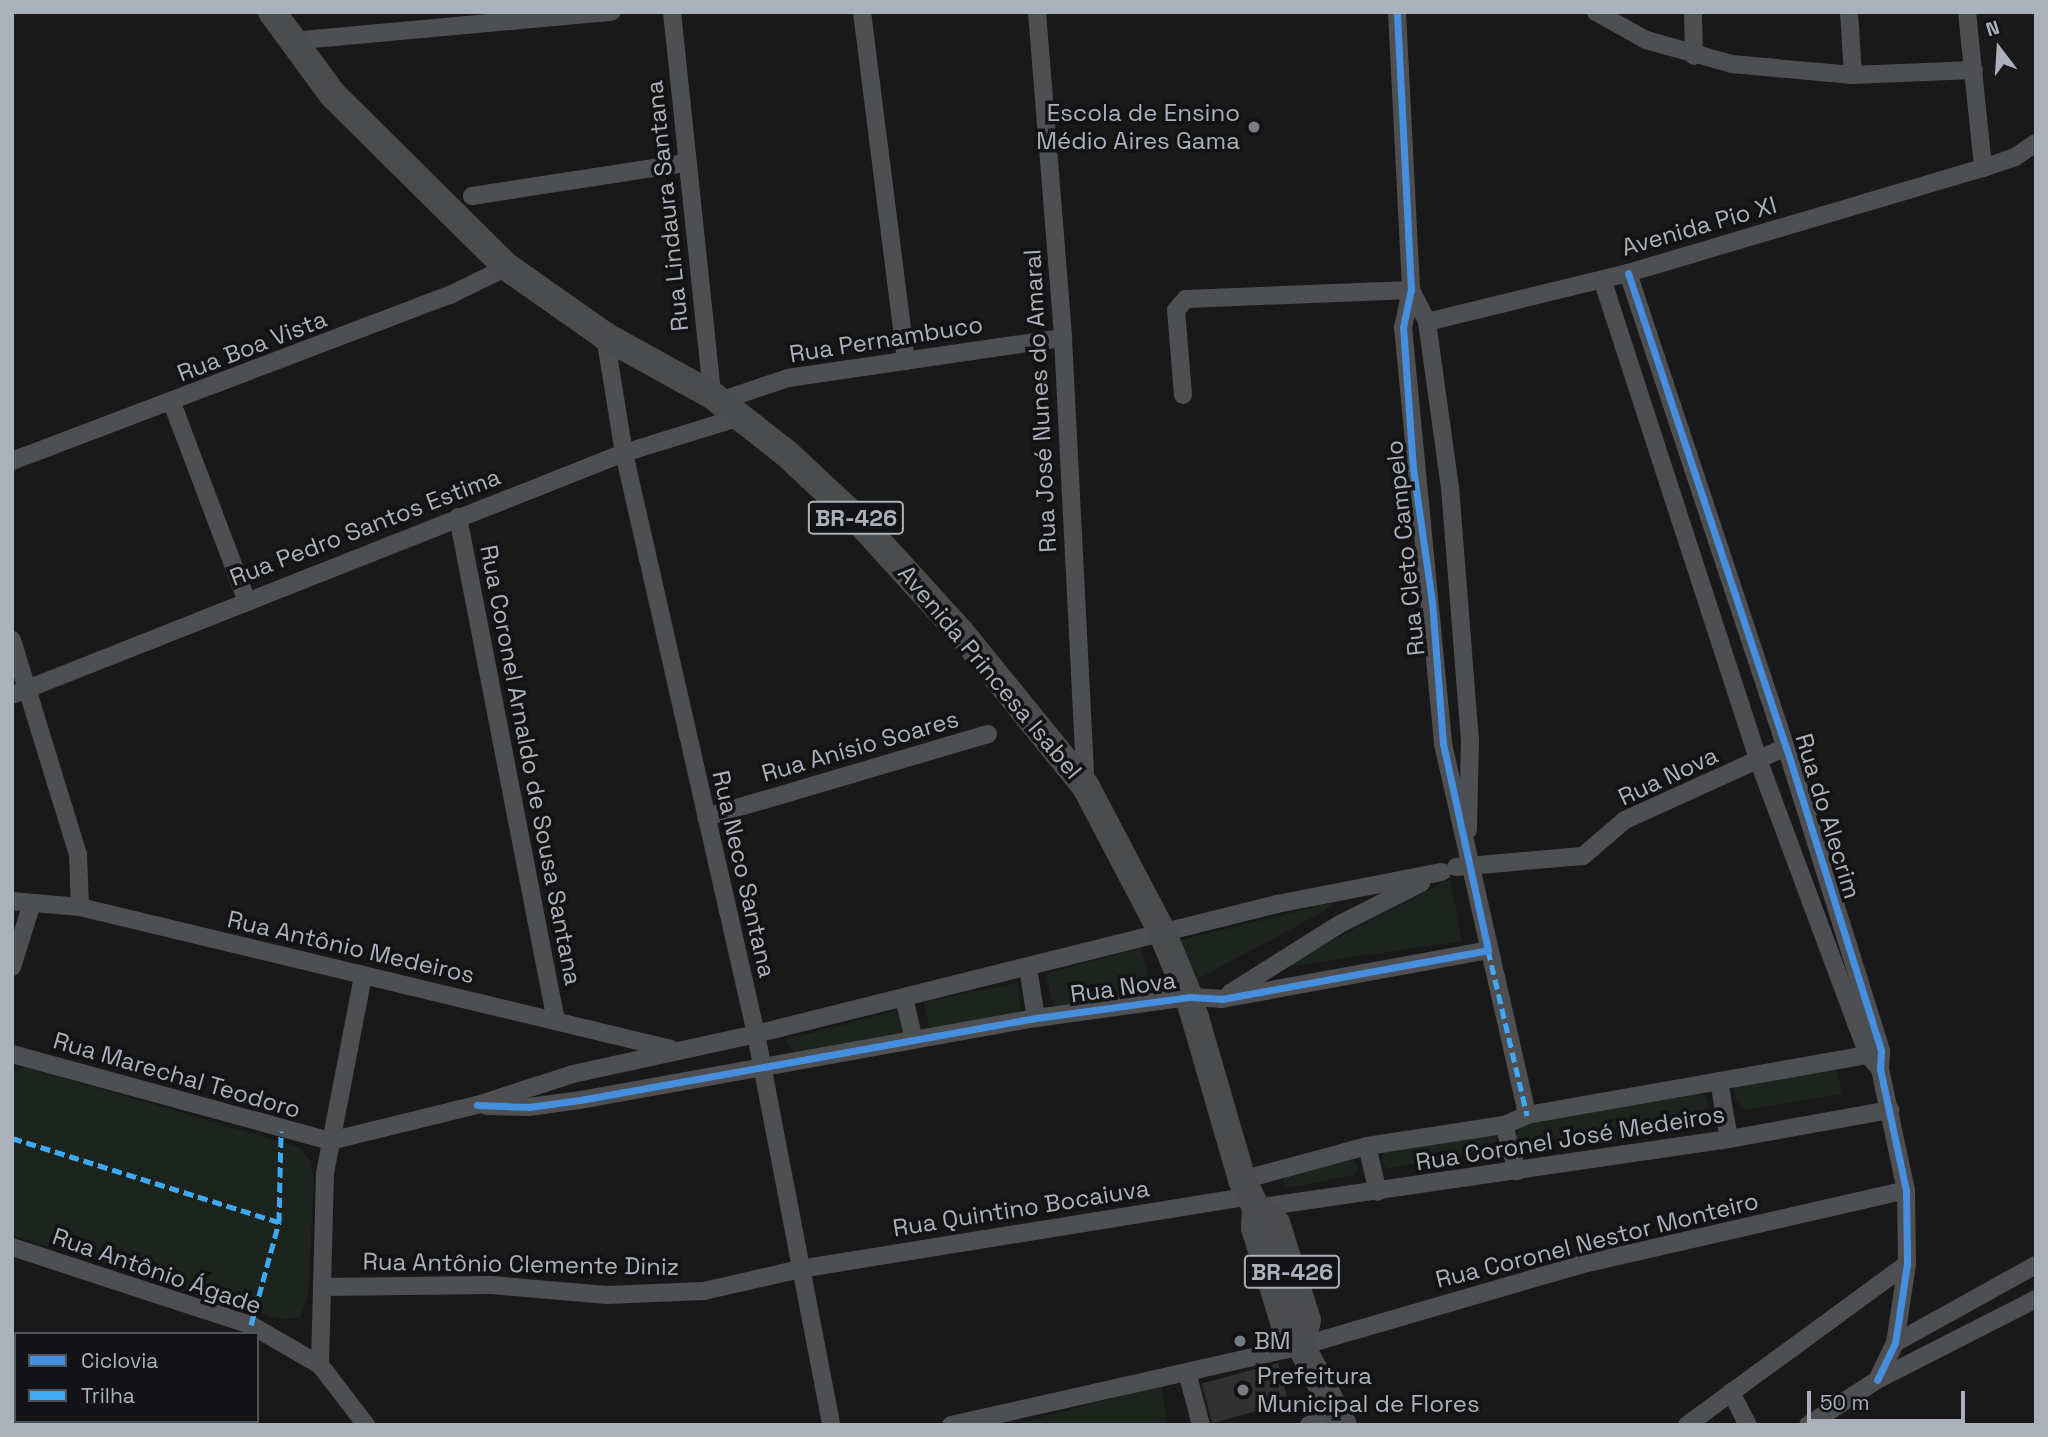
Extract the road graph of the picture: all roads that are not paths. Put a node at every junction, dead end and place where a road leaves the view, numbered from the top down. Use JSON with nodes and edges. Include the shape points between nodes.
{"nodes":[{"id":1,"x":272,"y":12,"type":"edge"},
{"id":2,"x":612,"y":12,"type":"edge"},
{"id":3,"x":672,"y":12,"type":"edge"},
{"id":4,"x":862,"y":12,"type":"edge"},
{"id":5,"x":1037,"y":12,"type":"edge"},
{"id":6,"x":1397,"y":12,"type":"edge"},
{"id":7,"x":1596,"y":12,"type":"edge"},
{"id":8,"x":1693,"y":12,"type":"edge"},
{"id":9,"x":1849,"y":12,"type":"edge"},
{"id":10,"x":1967,"y":12,"type":"edge"},
{"id":11,"x":291,"y":41,"type":"junction"},
{"id":12,"x":1694,"y":56,"type":"junction"},
{"id":13,"x":1975,"y":70,"type":"junction"},
{"id":14,"x":1853,"y":75,"type":"junction"},
{"id":15,"x":2036,"y":144,"type":"edge"},
{"id":16,"x":686,"y":163,"type":"junction"},
{"id":17,"x":1983,"y":168,"type":"junction"},
{"id":18,"x":472,"y":196,"type":"dead end"},
{"id":19,"x":507,"y":267,"type":"junction"},
{"id":20,"x":1629,"y":273,"type":"junction"},
{"id":21,"x":1602,"y":279,"type":"junction"},
{"id":22,"x":1411,"y":290,"type":"junction"},
{"id":23,"x":1427,"y":322,"type":"junction"},
{"id":24,"x":605,"y":336,"type":"junction"},
{"id":25,"x":1063,"y":338,"type":"junction"},
{"id":26,"x":906,"y":360,"type":"junction"},
{"id":27,"x":1183,"y":395,"type":"dead end"},
{"id":28,"x":172,"y":403,"type":"junction"},
{"id":29,"x":724,"y":404,"type":"junction"},
{"id":30,"x":624,"y":453,"type":"junction"},
{"id":31,"x":12,"y":461,"type":"edge"},
{"id":32,"x":1697,"y":476,"type":"junction"},
{"id":33,"x":1669,"y":489,"type":"junction"},
{"id":34,"x":458,"y":517,"type":"junction"},
{"id":35,"x":246,"y":600,"type":"junction"},
{"id":36,"x":12,"y":640,"type":"edge"},
{"id":37,"x":20,"y":692,"type":"edge"},
{"id":38,"x":988,"y":734,"type":"dead end"},
{"id":39,"x":1786,"y":747,"type":"junction"},
{"id":40,"x":1759,"y":762,"type":"junction"},
{"id":41,"x":1086,"y":787,"type":"junction"},
{"id":42,"x":706,"y":817,"type":"junction"},
{"id":43,"x":1467,"y":863,"type":"junction"},
{"id":44,"x":1442,"y":872,"type":"junction"},
{"id":45,"x":12,"y":901,"type":"edge"},
{"id":46,"x":32,"y":902,"type":"junction"},
{"id":47,"x":80,"y":907,"type":"junction"},
{"id":48,"x":1162,"y":932,"type":"junction"},
{"id":49,"x":1488,"y":950,"type":"junction"},
{"id":50,"x":12,"y":967,"type":"edge"},
{"id":51,"x":1028,"y":968,"type":"junction"},
{"id":52,"x":363,"y":976,"type":"junction"},
{"id":53,"x":1189,"y":997,"type":"junction"},
{"id":54,"x":904,"y":998,"type":"junction"},
{"id":55,"x":1222,"y":999,"type":"junction"},
{"id":56,"x":1036,"y":1018,"type":"junction"},
{"id":57,"x":556,"y":1021,"type":"junction"},
{"id":58,"x":756,"y":1034,"type":"junction"},
{"id":59,"x":914,"y":1040,"type":"junction"},
{"id":60,"x":677,"y":1051,"type":"junction"},
{"id":61,"x":12,"y":1054,"type":"edge"},
{"id":62,"x":629,"y":1062,"type":"junction"},
{"id":63,"x":1874,"y":1062,"type":"junction"},
{"id":64,"x":762,"y":1065,"type":"junction"},
{"id":65,"x":573,"y":1074,"type":"junction"},
{"id":66,"x":1719,"y":1081,"type":"junction"},
{"id":67,"x":636,"y":1090,"type":"junction"},
{"id":68,"x":580,"y":1100,"type":"junction"},
{"id":69,"x":477,"y":1105,"type":"junction"},
{"id":70,"x":1890,"y":1110,"type":"junction"},
{"id":71,"x":1527,"y":1115,"type":"junction"},
{"id":72,"x":1504,"y":1125,"type":"junction"},
{"id":73,"x":1729,"y":1139,"type":"junction"},
{"id":74,"x":330,"y":1141,"type":"junction"},
{"id":75,"x":1367,"y":1146,"type":"junction"},
{"id":76,"x":1517,"y":1171,"type":"junction"},
{"id":77,"x":1906,"y":1190,"type":"junction"},
{"id":78,"x":1378,"y":1192,"type":"junction"},
{"id":79,"x":1249,"y":1195,"type":"junction"},
{"id":80,"x":12,"y":1247,"type":"edge"},
{"id":81,"x":1907,"y":1264,"type":"junction"},
{"id":82,"x":2036,"y":1265,"type":"edge"},
{"id":83,"x":800,"y":1269,"type":"junction"},
{"id":84,"x":322,"y":1287,"type":"junction"},
{"id":85,"x":2036,"y":1299,"type":"edge"},
{"id":86,"x":1895,"y":1343,"type":"junction"},
{"id":87,"x":1301,"y":1346,"type":"junction"},
{"id":88,"x":320,"y":1366,"type":"junction"},
{"id":89,"x":1188,"y":1372,"type":"junction"},
{"id":90,"x":1877,"y":1380,"type":"junction"},
{"id":91,"x":1731,"y":1392,"type":"junction"},
{"id":92,"x":1342,"y":1420,"type":"edge"},
{"id":93,"x":972,"y":1422,"type":"edge"},
{"id":94,"x":366,"y":1425,"type":"edge"},
{"id":95,"x":831,"y":1425,"type":"edge"},
{"id":96,"x":951,"y":1425,"type":"edge"},
{"id":97,"x":1202,"y":1425,"type":"edge"},
{"id":98,"x":1309,"y":1425,"type":"edge"},
{"id":99,"x":1687,"y":1425,"type":"edge"},
{"id":100,"x":1748,"y":1425,"type":"edge"},
{"id":101,"x":1808,"y":1425,"type":"edge"}],
"edges":[{"from":1,"to":11,"type":"main road","name":"Avenida Princesa Isabel","number":"BR-426"},
{"from":2,"to":11,"type":"street"},
{"from":3,"to":16,"type":"street","name":"Rua Lindaura Santana"},
{"from":4,"to":26,"type":"street"},
{"from":5,"to":25,"type":"street","name":"Rua José Nunes do Amaral"},
{"from":6,"to":22,"type":"street","name":"Rua Cleto Campelo"},
{"from":7,"to":12,"type":"street","via":[[1646,40]]},
{"from":8,"to":12,"type":"street"},
{"from":9,"to":14,"type":"street"},
{"from":10,"to":13,"type":"street"},
{"from":11,"to":19,"type":"main road","name":"Avenida Princesa Isabel","number":"BR-426","via":[[333,95]]},
{"from":12,"to":14,"type":"street","via":[[1800,73]]},
{"from":13,"to":14,"type":"street"},
{"from":13,"to":17,"type":"street"},
{"from":15,"to":17,"type":"street","name":"Avenida Pio XI"},
{"from":16,"to":18,"type":"street"},
{"from":16,"to":29,"type":"street","name":"Rua Lindaura Santana"},
{"from":17,"to":20,"type":"street","name":"Avenida Pio XI"},
{"from":19,"to":24,"type":"main road","name":"Avenida Princesa Isabel","number":"BR-426"},
{"from":19,"to":28,"type":"street","name":"Rua Boa Vista","via":[[450,295]]},
{"from":20,"to":21,"type":"street","name":"Avenida Pio XI"},
{"from":20,"to":32,"type":"street","name":"Rua do Alecrim"},
{"from":21,"to":23,"type":"street","name":"Avenida Pio XI"},
{"from":21,"to":33,"type":"street","name":"Rua do Alecrim"},
{"from":22,"to":23,"type":"street","name":"Rua Cleto Campelo"},
{"from":22,"to":27,"type":"street","via":[[1186,299],[1176,310]]},
{"from":22,"to":43,"type":"street","name":"Rua Cleto Campelo","via":[[1403,327],[1413,469],[1432,602],[1443,744]]},
{"from":23,"to":43,"type":"street","name":"Rua Cleto Campelo","via":[[1450,487],[1470,739]]},
{"from":24,"to":29,"type":"main road","name":"Avenida Princesa Isabel","number":"BR-426"},
{"from":24,"to":30,"type":"street","name":"Rua Neco Santana"},
{"from":25,"to":26,"type":"street","name":"Rua Pernambuco"},
{"from":25,"to":41,"type":"street","name":"Rua José Nunes do Amaral"},
{"from":26,"to":29,"type":"street","name":"Rua Pernambuco","via":[[788,378]]},
{"from":28,"to":31,"type":"street","name":"Rua Boa Vista"},
{"from":28,"to":35,"type":"street"},
{"from":29,"to":30,"type":"street","name":"Rua Pedro Santos Estima"},
{"from":29,"to":41,"type":"main road","name":"Avenida Princesa Isabel","number":"BR-426","via":[[860,522],[961,633]]},
{"from":30,"to":34,"type":"street","name":"Rua Pedro Santos Estima"},
{"from":30,"to":42,"type":"street","name":"Rua Neco Santana"},
{"from":32,"to":33,"type":"street"},
{"from":32,"to":39,"type":"street","name":"Rua do Alecrim"},
{"from":33,"to":40,"type":"street","name":"Rua do Alecrim"},
{"from":34,"to":35,"type":"street","name":"Rua Pedro Santos Estima"},
{"from":34,"to":57,"type":"street","name":"Rua Coronel Arnaldo de Sousa Santana"},
{"from":35,"to":37,"type":"street","name":"Rua Pedro Santos Estima"},
{"from":36,"to":37,"type":"street"},
{"from":37,"to":47,"type":"street","via":[[78,854]]},
{"from":38,"to":42,"type":"street","name":"Rua Anísio Soares"},
{"from":39,"to":40,"type":"street","name":"Rua Nova"},
{"from":39,"to":63,"type":"street","name":"Rua do Alecrim","via":[[1881,1051]]},
{"from":40,"to":43,"type":"street","name":"Rua Nova","via":[[1625,820],[1583,856]]},
{"from":40,"to":63,"type":"street","name":"Rua do Alecrim"},
{"from":41,"to":48,"type":"main road","name":"Avenida Princesa Isabel","number":"BR-426"},
{"from":42,"to":58,"type":"street","name":"Rua Neco Santana"},
{"from":43,"to":44,"type":"street","name":"Rua Nova"},
{"from":43,"to":49,"type":"street","name":"Rua Cleto Campelo"},
{"from":44,"to":48,"type":"street","name":"Rua Nova"},
{"from":44,"to":55,"type":"street","name":"Rua Nova","via":[[1340,924]]},
{"from":45,"to":46,"type":"street","name":"Rua Antônio Medeiros"},
{"from":46,"to":47,"type":"street","name":"Rua Antônio Medeiros"},
{"from":46,"to":50,"type":"street"},
{"from":47,"to":52,"type":"street","name":"Rua Antônio Medeiros"},
{"from":48,"to":51,"type":"street","name":"Rua Nova"},
{"from":48,"to":53,"type":"main road","name":"Avenida Princesa Isabel","number":"BR-426"},
{"from":49,"to":55,"type":"street","name":"Rua Nova"},
{"from":49,"to":71,"type":"street","name":"Rua Cleto Campelo"},
{"from":51,"to":54,"type":"street","name":"Rua Nova"},
{"from":51,"to":56,"type":"street"},
{"from":52,"to":57,"type":"street","name":"Rua Antônio Medeiros"},
{"from":52,"to":74,"type":"street"},
{"from":53,"to":55,"type":"street","name":"Rua Nova"},
{"from":53,"to":56,"type":"street","name":"Rua Nova"},
{"from":53,"to":79,"type":"main road","name":"Avenida Princesa Isabel","number":"BR-426"},
{"from":54,"to":58,"type":"street","name":"Rua Nova"},
{"from":54,"to":59,"type":"street"},
{"from":56,"to":59,"type":"street","name":"Rua Nova"},
{"from":57,"to":60,"type":"street","name":"Rua Antônio Medeiros"},
{"from":58,"to":60,"type":"street","name":"Rua Nova"},
{"from":58,"to":64,"type":"street","name":"Rua Neco Santana"},
{"from":59,"to":64,"type":"street","name":"Rua Nova"},
{"from":60,"to":62,"type":"street","name":"Rua Nova"},
{"from":61,"to":74,"type":"street","name":"Rua Marechal Teodoro"},
{"from":62,"to":65,"type":"street","name":"Rua Nova"},
{"from":62,"to":67,"type":"street"},
{"from":63,"to":66,"type":"street","name":"Rua Coronel José Medeiros"},
{"from":63,"to":70,"type":"street","name":"Rua do Alecrim"},
{"from":64,"to":67,"type":"street","name":"Rua Nova"},
{"from":64,"to":83,"type":"street","name":"Rua Neco Santana"},
{"from":65,"to":68,"type":"street"},
{"from":65,"to":69,"type":"street","name":"Rua Nova"},
{"from":66,"to":71,"type":"street","name":"Rua Coronel José Medeiros"},
{"from":66,"to":73,"type":"street"},
{"from":67,"to":68,"type":"street","name":"Rua Nova"},
{"from":68,"to":69,"type":"street","name":"Rua Nova","via":[[529,1107]]},
{"from":69,"to":74,"type":"street"},
{"from":70,"to":73,"type":"street","name":"Rua Coronel José Medeiros"},
{"from":70,"to":77,"type":"street","name":"Rua do Alecrim"},
{"from":71,"to":72,"type":"street","name":"Rua Coronel José Medeiros"},
{"from":72,"to":75,"type":"street","name":"Rua Coronel José Medeiros"},
{"from":72,"to":76,"type":"street"},
{"from":73,"to":76,"type":"street","name":"Rua Coronel José Medeiros"},
{"from":74,"to":84,"type":"street"},
{"from":75,"to":78,"type":"street"},
{"from":75,"to":79,"type":"street","name":"Rua Coronel José Medeiros"},
{"from":76,"to":78,"type":"street","name":"Rua Coronel José Medeiros"},
{"from":77,"to":81,"type":"street","name":"Rua do Alecrim"},
{"from":77,"to":87,"type":"street","name":"Rua Coronel Nestor Monteiro","via":[[1580,1265]]},
{"from":78,"to":79,"type":"street","name":"Rua Coronel José Medeiros"},
{"from":79,"to":83,"type":"street","name":"Rua Quintino Bocaiuva"},
{"from":79,"to":87,"type":"main road","name":"Avenida Princesa Isabel","number":"BR-426","via":[[1285,1325]]},
{"from":80,"to":88,"type":"street","name":"Rua Antônio Ágade","via":[[251,1325]]},
{"from":81,"to":86,"type":"street","name":"Rua do Alecrim"},
{"from":81,"to":91,"type":"street"},
{"from":82,"to":86,"type":"street"},
{"from":83,"to":84,"type":"street","name":"Rua Antônio Clemente Diniz","via":[[704,1291],[607,1295],[491,1285]]},
{"from":83,"to":95,"type":"street","name":"Rua Neco Santana"},
{"from":84,"to":88,"type":"street"},
{"from":85,"to":90,"type":"street"},
{"from":86,"to":90,"type":"street","name":"Rua do Alecrim"},
{"from":87,"to":89,"type":"street","name":"Rua Coronel Nestor Monteiro"},
{"from":87,"to":92,"type":"main road","name":"Avenida Princesa Isabel","number":"BR-426"},
{"from":88,"to":94,"type":"street"},
{"from":89,"to":93,"type":"street","name":"Rua Coronel Nestor Monteiro"},
{"from":89,"to":97,"type":"street"},
{"from":90,"to":101,"type":"street"},
{"from":91,"to":99,"type":"street"},
{"from":91,"to":100,"type":"street"},
{"from":92,"to":98,"type":"street"},
{"from":93,"to":96,"type":"street","name":"Rua Coronel Nestor Monteiro"}]}
